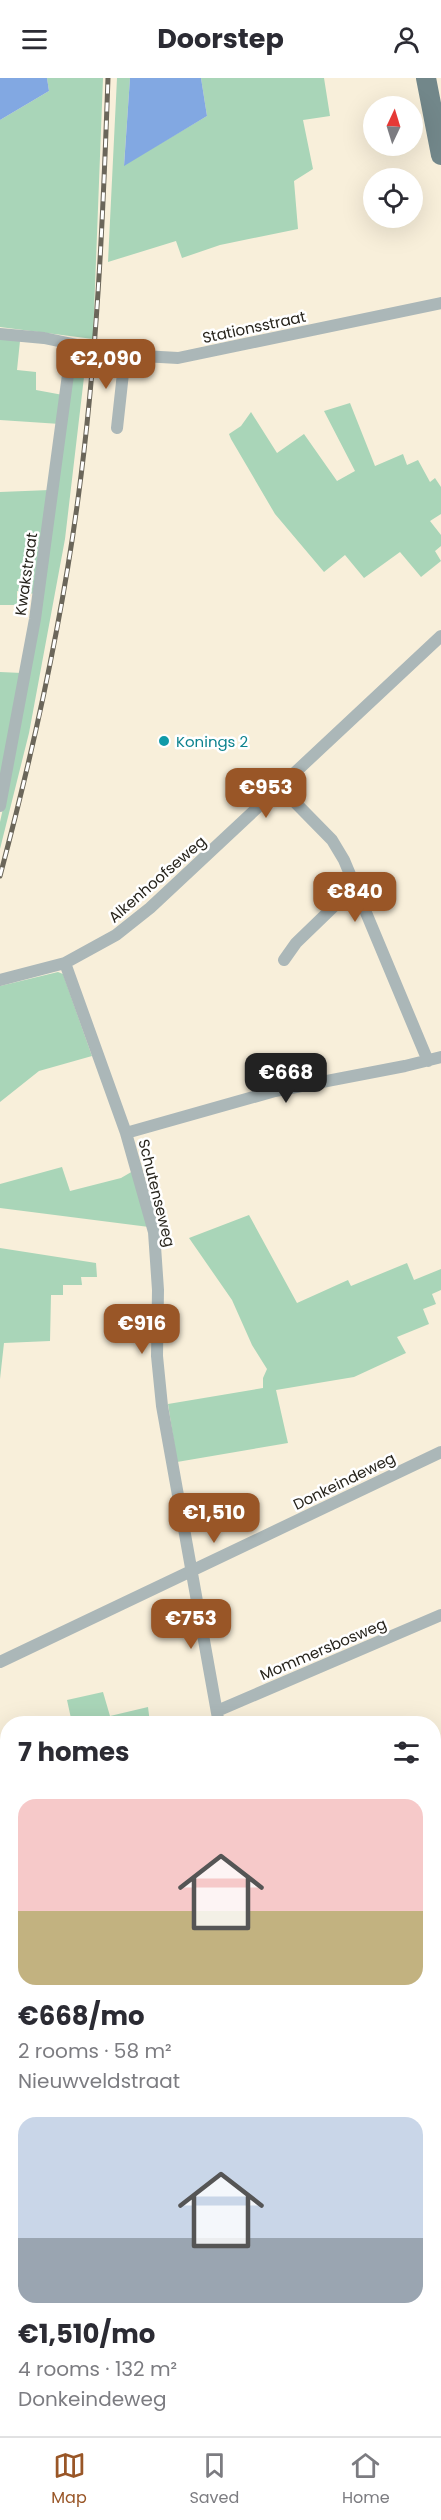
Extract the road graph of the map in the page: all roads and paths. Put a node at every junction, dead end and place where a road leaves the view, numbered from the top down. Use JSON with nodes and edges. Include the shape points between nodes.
{"nodes":[{"id":1,"x":426,"y":78,"type":"edge"},
{"id":2,"x":435,"y":78,"type":"edge"},
{"id":3,"x":441,"y":107,"type":"edge"},
{"id":4,"x":441,"y":154,"type":"edge"},
{"id":5,"x":441,"y":303,"type":"edge"},
{"id":6,"x":0,"y":334,"type":"edge"},
{"id":7,"x":72,"y":345,"type":"junction"},
{"id":8,"x":125,"y":355,"type":"junction"},
{"id":9,"x":117,"y":428,"type":"dead end"},
{"id":10,"x":441,"y":636,"type":"edge"},
{"id":11,"x":279,"y":786,"type":"junction"},
{"id":12,"x":0,"y":806,"type":"edge"},
{"id":13,"x":356,"y":885,"type":"junction"},
{"id":14,"x":284,"y":960,"type":"dead end"},
{"id":15,"x":65,"y":963,"type":"junction"},
{"id":16,"x":0,"y":980,"type":"edge"},
{"id":17,"x":441,"y":1057,"type":"edge"},
{"id":18,"x":428,"y":1061,"type":"junction"},
{"id":19,"x":126,"y":1133,"type":"junction"},
{"id":20,"x":441,"y":1452,"type":"edge"},
{"id":21,"x":191,"y":1571,"type":"junction"},
{"id":22,"x":441,"y":1615,"type":"edge"},
{"id":23,"x":0,"y":1662,"type":"edge"},
{"id":24,"x":218,"y":1716,"type":"edge"},
{"id":25,"x":220,"y":1716,"type":"edge"}],
"edges":[{"from":1,"to":4,"type":"main road"},
{"from":2,"to":3,"type":"main road"},
{"from":5,"to":8,"type":"street","name":"Stationsstraat","via":[[178,358]]},
{"from":6,"to":7,"type":"street","name":"Stationsstraat"},
{"from":7,"to":8,"type":"street","name":"Stationsstraat"},
{"from":7,"to":12,"type":"street","name":"Kwakstraat","via":[[34,619]]},
{"from":8,"to":9,"type":"street"},
{"from":10,"to":11,"type":"street","name":"Alkenhoofseweg"},
{"from":11,"to":13,"type":"street","via":[[332,840]]},
{"from":11,"to":15,"type":"street","name":"Alkenhoofseweg","via":[[150,908],[116,935]]},
{"from":13,"to":14,"type":"street","via":[[296,943]]},
{"from":13,"to":18,"type":"street"},
{"from":15,"to":16,"type":"street","name":"Alkenhoofseweg"},
{"from":15,"to":19,"type":"street","name":"Schutenseweg"},
{"from":17,"to":18,"type":"street"},
{"from":18,"to":19,"type":"street","via":[[275,1090]]},
{"from":19,"to":21,"type":"street","name":"Schutenseweg","via":[[157,1249],[156,1356]]},
{"from":20,"to":21,"type":"street","name":"Donkeindeweg"},
{"from":21,"to":23,"type":"street","name":"Donkeindeweg"},
{"from":21,"to":24,"type":"street","name":"Schutenseweg"},
{"from":22,"to":25,"type":"street","name":"Mommersbosweg"}]}
